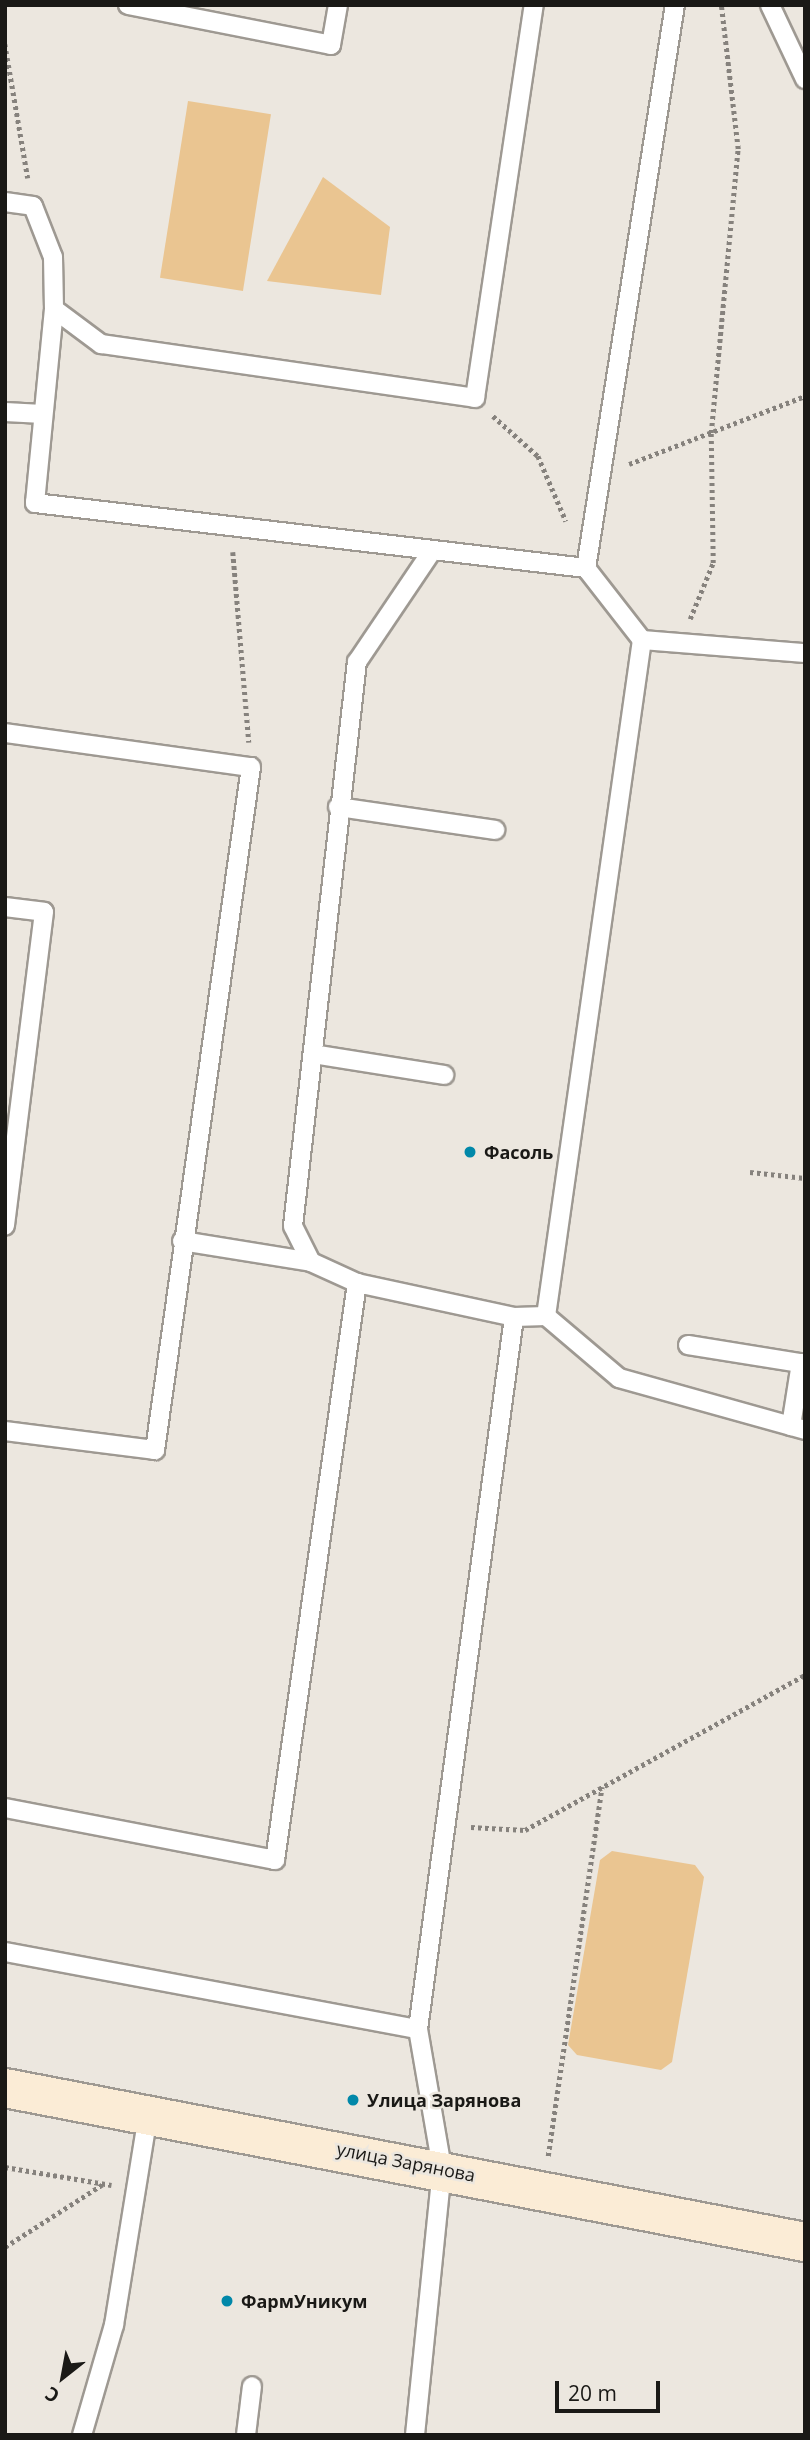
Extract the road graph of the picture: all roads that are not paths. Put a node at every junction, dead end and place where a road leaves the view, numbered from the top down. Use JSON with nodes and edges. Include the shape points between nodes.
{"nodes":[{"id":1,"x":128,"y":5,"type":"edge"},
{"id":2,"x":338,"y":5,"type":"edge"},
{"id":3,"x":534,"y":5,"type":"edge"},
{"id":4,"x":675,"y":5,"type":"edge"},
{"id":5,"x":770,"y":5,"type":"edge"},
{"id":6,"x":805,"y":79,"type":"edge"},
{"id":7,"x":5,"y":202,"type":"edge"},
{"id":8,"x":54,"y":309,"type":"junction"},
{"id":9,"x":5,"y":412,"type":"edge"},
{"id":10,"x":43,"y":414,"type":"junction"},
{"id":11,"x":432,"y":551,"type":"junction"},
{"id":12,"x":586,"y":568,"type":"junction"},
{"id":13,"x":642,"y":640,"type":"junction"},
{"id":14,"x":805,"y":653,"type":"edge"},
{"id":15,"x":5,"y":733,"type":"edge"},
{"id":16,"x":338,"y":807,"type":"junction"},
{"id":17,"x":495,"y":830,"type":"dead end"},
{"id":18,"x":5,"y":907,"type":"edge"},
{"id":19,"x":313,"y":1054,"type":"junction"},
{"id":20,"x":444,"y":1074,"type":"dead end"},
{"id":21,"x":5,"y":1226,"type":"edge"},
{"id":22,"x":182,"y":1241,"type":"junction"},
{"id":23,"x":311,"y":1262,"type":"junction"},
{"id":24,"x":357,"y":1283,"type":"junction"},
{"id":25,"x":546,"y":1316,"type":"junction"},
{"id":26,"x":514,"y":1317,"type":"junction"},
{"id":27,"x":688,"y":1345,"type":"dead end"},
{"id":28,"x":798,"y":1428,"type":"edge"},
{"id":29,"x":5,"y":1431,"type":"edge"},
{"id":30,"x":5,"y":1808,"type":"edge"},
{"id":31,"x":5,"y":1952,"type":"edge"},
{"id":32,"x":418,"y":2029,"type":"junction"},
{"id":33,"x":5,"y":2088,"type":"edge"},
{"id":34,"x":149,"y":2114,"type":"junction"},
{"id":35,"x":442,"y":2168,"type":"junction"},
{"id":36,"x":805,"y":2242,"type":"edge"},
{"id":37,"x":253,"y":2386,"type":"dead end"},
{"id":38,"x":82,"y":2435,"type":"edge"},
{"id":39,"x":246,"y":2435,"type":"edge"},
{"id":40,"x":415,"y":2435,"type":"edge"}],
"edges":[{"from":1,"to":2,"type":"lane","via":[[331,45]]},
{"from":3,"to":8,"type":"lane","via":[[475,398],[101,344]]},
{"from":4,"to":12,"type":"lane"},
{"from":5,"to":6,"type":"lane"},
{"from":7,"to":8,"type":"lane","via":[[33,206],[53,257]]},
{"from":8,"to":10,"type":"lane"},
{"from":9,"to":10,"type":"lane"},
{"from":10,"to":11,"type":"lane","via":[[35,503]]},
{"from":11,"to":12,"type":"lane"},
{"from":11,"to":16,"type":"lane","via":[[356,662]]},
{"from":12,"to":13,"type":"lane"},
{"from":13,"to":14,"type":"lane"},
{"from":13,"to":25,"type":"lane"},
{"from":15,"to":22,"type":"lane","via":[[251,767]]},
{"from":16,"to":17,"type":"lane"},
{"from":16,"to":19,"type":"lane"},
{"from":18,"to":21,"type":"lane","via":[[44,912]]},
{"from":19,"to":20,"type":"lane"},
{"from":19,"to":23,"type":"lane","via":[[293,1226]]},
{"from":22,"to":23,"type":"lane"},
{"from":22,"to":29,"type":"lane","via":[[155,1450]]},
{"from":23,"to":24,"type":"lane"},
{"from":24,"to":26,"type":"lane"},
{"from":24,"to":30,"type":"lane","via":[[275,1860]]},
{"from":25,"to":26,"type":"lane"},
{"from":25,"to":28,"type":"lane","via":[[619,1378]]},
{"from":26,"to":32,"type":"lane"},
{"from":27,"to":28,"type":"lane","via":[[802,1363]]},
{"from":31,"to":32,"type":"lane"},
{"from":32,"to":35,"type":"lane"},
{"from":33,"to":34,"type":"street","name":"улица Зарянова"},
{"from":34,"to":35,"type":"street","name":"улица Зарянова"},
{"from":34,"to":38,"type":"lane","via":[[114,2325]]},
{"from":35,"to":36,"type":"street","name":"улица Зарянова"},
{"from":35,"to":40,"type":"lane"},
{"from":37,"to":39,"type":"lane"}]}
